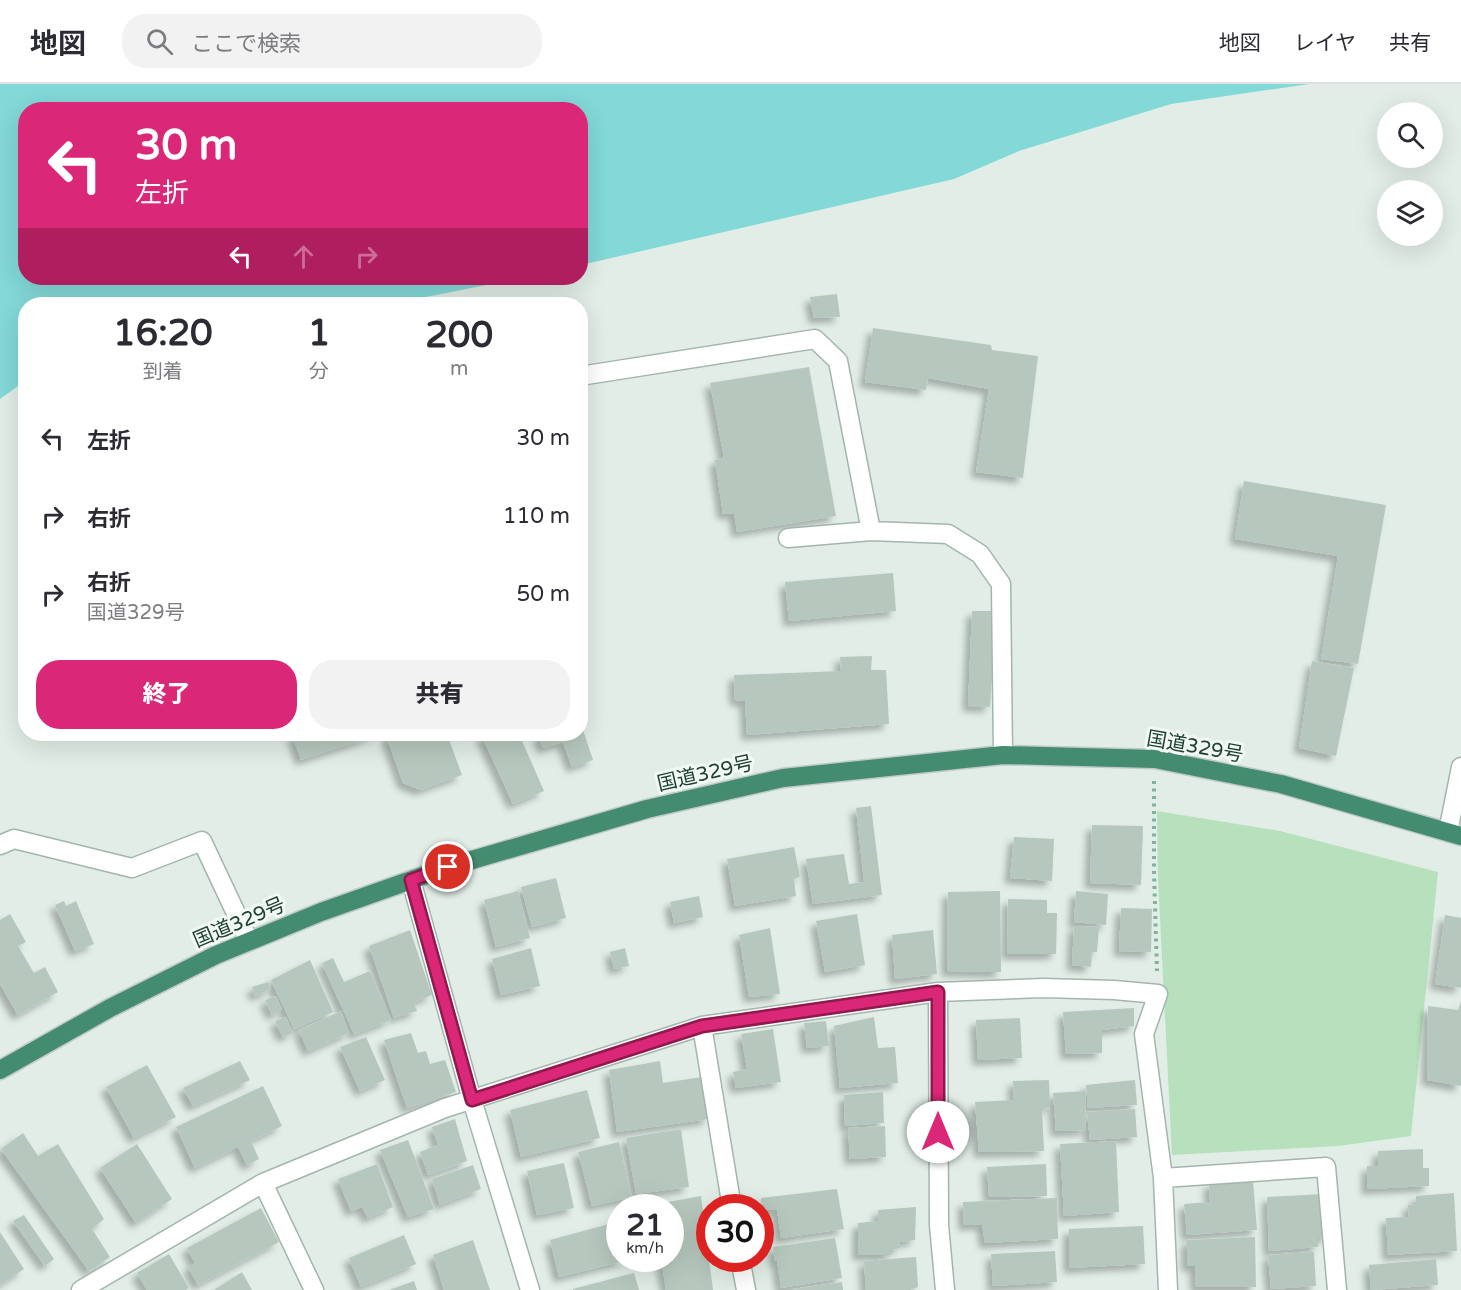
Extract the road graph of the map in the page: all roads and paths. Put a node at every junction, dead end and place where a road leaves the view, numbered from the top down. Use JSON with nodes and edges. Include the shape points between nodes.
{"nodes":[{"id":1,"x":588,"y":375,"type":"edge"},
{"id":2,"x":871,"y":531,"type":"junction"},
{"id":3,"x":788,"y":538,"type":"dead end"},
{"id":4,"x":1003,"y":755,"type":"junction"},
{"id":5,"x":1155,"y":759,"type":"junction"},
{"id":6,"x":1461,"y":767,"type":"edge"},
{"id":7,"x":1454,"y":834,"type":"edge"},
{"id":8,"x":0,"y":845,"type":"edge"},
{"id":9,"x":411,"y":880,"type":"junction"},
{"id":10,"x":249,"y":941,"type":"junction"},
{"id":11,"x":938,"y":992,"type":"junction"},
{"id":12,"x":1158,"y":994,"type":"junction"},
{"id":13,"x":702,"y":1026,"type":"junction"},
{"id":14,"x":2,"y":1064,"type":"edge"},
{"id":15,"x":472,"y":1100,"type":"junction"},
{"id":16,"x":1163,"y":1178,"type":"junction"},
{"id":17,"x":263,"y":1184,"type":"junction"},
{"id":18,"x":730,"y":1194,"type":"edge"},
{"id":19,"x":743,"y":1272,"type":"edge"},
{"id":20,"x":81,"y":1290,"type":"edge"},
{"id":21,"x":314,"y":1290,"type":"edge"},
{"id":22,"x":530,"y":1290,"type":"edge"},
{"id":23,"x":746,"y":1290,"type":"edge"},
{"id":24,"x":945,"y":1290,"type":"edge"},
{"id":25,"x":1168,"y":1290,"type":"edge"},
{"id":26,"x":1337,"y":1290,"type":"edge"}],
"edges":[{"from":1,"to":2,"type":"street","via":[[814,339],[838,361]]},
{"from":2,"to":3,"type":"street"},
{"from":2,"to":4,"type":"street","via":[[948,534],[980,554],[1001,584]]},
{"from":4,"to":5,"type":"highway","name":"国道329号"},
{"from":4,"to":9,"type":"highway","name":"国道329号","via":[[783,778],[647,809]]},
{"from":5,"to":7,"type":"highway","name":"国道329号","via":[[1281,784]]},
{"from":5,"to":12,"type":"path"},
{"from":6,"to":7,"type":"street"},
{"from":8,"to":10,"type":"street","via":[[14,839],[132,868],[202,841]]},
{"from":9,"to":10,"type":"highway","name":"国道329号"},
{"from":9,"to":15,"type":"street"},
{"from":10,"to":14,"type":"highway","name":"国道329号"},
{"from":11,"to":12,"type":"street","via":[[1043,988]]},
{"from":11,"to":13,"type":"street"},
{"from":11,"to":24,"type":"street","via":[[939,1225]]},
{"from":12,"to":16,"type":"street","via":[[1144,1034]]},
{"from":13,"to":15,"type":"street"},
{"from":13,"to":18,"type":"street"},
{"from":15,"to":17,"type":"street","via":[[401,1125]]},
{"from":15,"to":22,"type":"street"},
{"from":16,"to":25,"type":"street"},
{"from":16,"to":26,"type":"street","via":[[1326,1167]]},
{"from":17,"to":20,"type":"street"},
{"from":17,"to":21,"type":"street"},
{"from":19,"to":23,"type":"street"}]}
